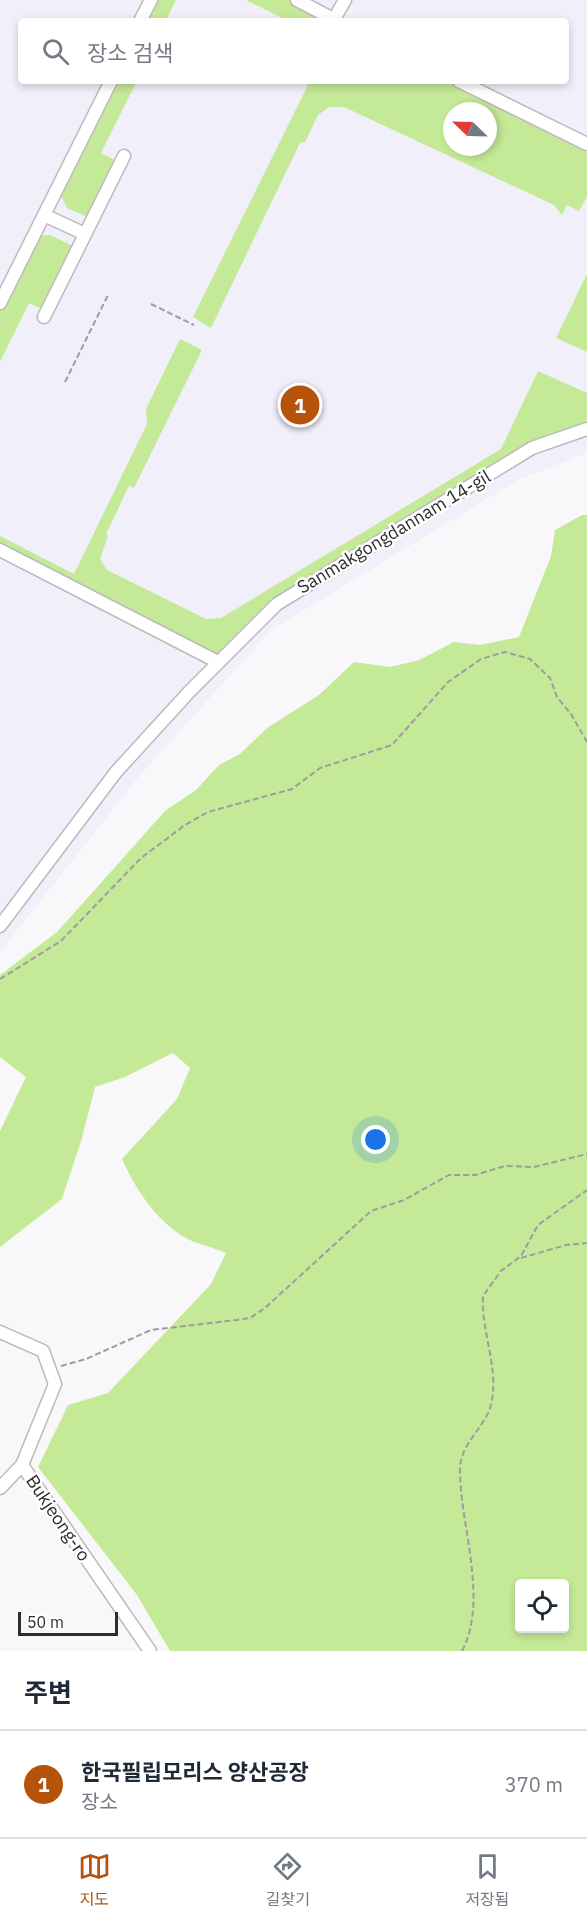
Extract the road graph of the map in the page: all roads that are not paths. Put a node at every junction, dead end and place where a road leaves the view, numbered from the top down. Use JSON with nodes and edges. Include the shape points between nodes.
{"nodes":[{"id":1,"x":151,"y":0,"type":"edge"},
{"id":2,"x":297,"y":0,"type":"edge"},
{"id":3,"x":345,"y":0,"type":"edge"},
{"id":4,"x":142,"y":18,"type":"edge"},
{"id":5,"x":332,"y":18,"type":"edge"},
{"id":6,"x":337,"y":18,"type":"edge"},
{"id":7,"x":110,"y":84,"type":"edge"},
{"id":8,"x":465,"y":84,"type":"edge"},
{"id":9,"x":587,"y":144,"type":"edge"},
{"id":10,"x":124,"y":156,"type":"dead end"},
{"id":11,"x":44,"y":215,"type":"junction"},
{"id":12,"x":85,"y":234,"type":"junction"},
{"id":13,"x":0,"y":303,"type":"edge"},
{"id":14,"x":44,"y":317,"type":"dead end"},
{"id":15,"x":587,"y":429,"type":"edge"},
{"id":16,"x":0,"y":550,"type":"edge"},
{"id":17,"x":218,"y":662,"type":"junction"},
{"id":18,"x":0,"y":926,"type":"edge"},
{"id":19,"x":0,"y":1332,"type":"edge"},
{"id":20,"x":22,"y":1465,"type":"junction"},
{"id":21,"x":0,"y":1488,"type":"edge"},
{"id":22,"x":150,"y":1651,"type":"edge"}],
"edges":[{"from":1,"to":4,"type":"street"},
{"from":2,"to":5,"type":"street"},
{"from":3,"to":6,"type":"street"},
{"from":7,"to":11,"type":"street"},
{"from":8,"to":9,"type":"street"},
{"from":10,"to":12,"type":"street"},
{"from":11,"to":12,"type":"street"},
{"from":11,"to":13,"type":"street"},
{"from":12,"to":14,"type":"street"},
{"from":15,"to":17,"type":"street","name":"Sanmakgongdannam 14-gil","via":[[532,448],[277,604]]},
{"from":16,"to":17,"type":"street"},
{"from":17,"to":18,"type":"street","name":"Sanmakgongdannam 14-gil","via":[[116,772]]},
{"from":19,"to":20,"type":"street","name":"Bukjeong-ro","via":[[44,1351],[55,1384]]},
{"from":20,"to":21,"type":"street"},
{"from":20,"to":22,"type":"street","name":"Bukjeong-ro"}]}
